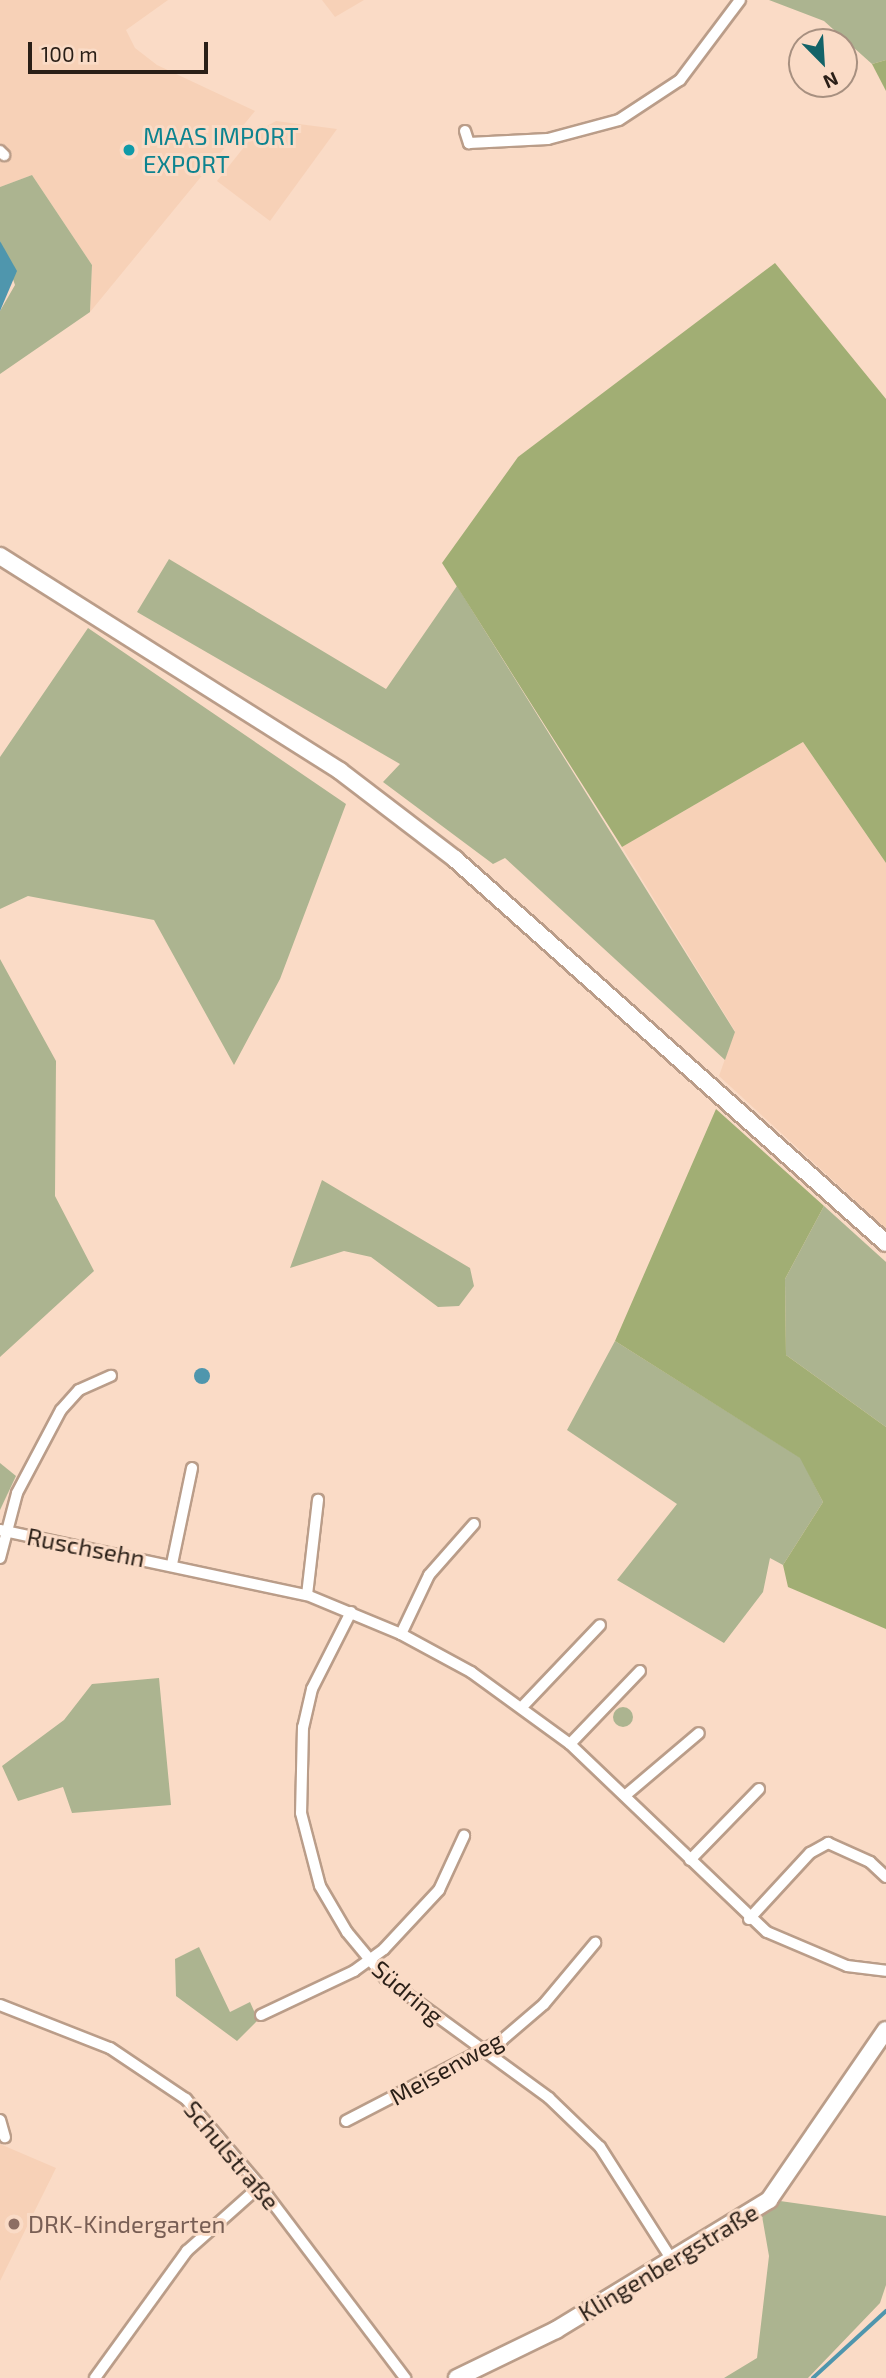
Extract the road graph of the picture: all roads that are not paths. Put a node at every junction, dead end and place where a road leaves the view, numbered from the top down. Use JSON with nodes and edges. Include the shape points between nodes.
{"nodes":[{"id":1,"x":740,"y":0,"type":"edge"},
{"id":2,"x":465,"y":131,"type":"dead end"},
{"id":3,"x":0,"y":556,"type":"edge"},
{"id":4,"x":886,"y":1243,"type":"edge"},
{"id":5,"x":111,"y":1376,"type":"dead end"},
{"id":6,"x":192,"y":1468,"type":"dead end"},
{"id":7,"x":318,"y":1500,"type":"dead end"},
{"id":8,"x":474,"y":1524,"type":"dead end"},
{"id":9,"x":4,"y":1531,"type":"edge"},
{"id":10,"x":0,"y":1558,"type":"edge"},
{"id":11,"x":173,"y":1563,"type":"junction"},
{"id":12,"x":307,"y":1595,"type":"junction"},
{"id":13,"x":351,"y":1612,"type":"junction"},
{"id":14,"x":600,"y":1625,"type":"dead end"},
{"id":15,"x":401,"y":1634,"type":"junction"},
{"id":16,"x":640,"y":1671,"type":"dead end"},
{"id":17,"x":522,"y":1707,"type":"junction"},
{"id":18,"x":699,"y":1733,"type":"dead end"},
{"id":19,"x":570,"y":1744,"type":"junction"},
{"id":20,"x":759,"y":1789,"type":"dead end"},
{"id":21,"x":627,"y":1794,"type":"junction"},
{"id":22,"x":464,"y":1836,"type":"dead end"},
{"id":23,"x":690,"y":1860,"type":"junction"},
{"id":24,"x":886,"y":1877,"type":"edge"},
{"id":25,"x":749,"y":1919,"type":"junction"},
{"id":26,"x":595,"y":1943,"type":"dead end"},
{"id":27,"x":370,"y":1962,"type":"junction"},
{"id":28,"x":886,"y":1971,"type":"edge"},
{"id":29,"x":0,"y":2005,"type":"edge"},
{"id":30,"x":261,"y":2015,"type":"dead end"},
{"id":31,"x":886,"y":2030,"type":"edge"},
{"id":32,"x":485,"y":2051,"type":"junction"},
{"id":33,"x":0,"y":2120,"type":"edge"},
{"id":34,"x":346,"y":2121,"type":"dead end"},
{"id":35,"x":5,"y":2137,"type":"dead end"},
{"id":36,"x":260,"y":2186,"type":"junction"},
{"id":37,"x":674,"y":2263,"type":"junction"},
{"id":38,"x":95,"y":2378,"type":"edge"},
{"id":39,"x":405,"y":2378,"type":"edge"},
{"id":40,"x":457,"y":2378,"type":"edge"}],
"edges":[{"from":1,"to":2,"type":"street","via":[[680,80],[619,120],[548,139],[469,143]]},
{"from":3,"to":4,"type":"main road","via":[[340,771],[455,859]]},
{"from":5,"to":9,"type":"street","via":[[79,1390],[61,1410],[17,1493]]},
{"from":6,"to":11,"type":"street","name":"Ruschsehn"},
{"from":7,"to":12,"type":"street"},
{"from":8,"to":15,"type":"street","via":[[429,1575]]},
{"from":9,"to":10,"type":"street"},
{"from":9,"to":11,"type":"street","name":"Ruschsehn"},
{"from":11,"to":12,"type":"street","name":"Ruschsehn"},
{"from":12,"to":13,"type":"street"},
{"from":13,"to":15,"type":"street"},
{"from":13,"to":27,"type":"street","name":"Südring","via":[[312,1689],[299,1781],[320,1886]]},
{"from":14,"to":17,"type":"street"},
{"from":15,"to":17,"type":"street"},
{"from":16,"to":19,"type":"street"},
{"from":17,"to":19,"type":"street"},
{"from":18,"to":21,"type":"street"},
{"from":19,"to":21,"type":"street"},
{"from":20,"to":23,"type":"street"},
{"from":21,"to":23,"type":"street"},
{"from":22,"to":27,"type":"street","via":[[439,1890]]},
{"from":23,"to":25,"type":"street"},
{"from":24,"to":25,"type":"street","via":[[870,1862],[828,1843],[810,1853]]},
{"from":25,"to":28,"type":"street","via":[[823,1958]]},
{"from":26,"to":32,"type":"street","name":"Meisenweg","via":[[544,2004]]},
{"from":27,"to":30,"type":"street"},
{"from":27,"to":32,"type":"street","name":"Südring"},
{"from":29,"to":36,"type":"street","name":"Schulstraße","via":[[100,2042],[186,2099]]},
{"from":31,"to":37,"type":"main road","name":"Klingenbergstraße","via":[[769,2200]]},
{"from":32,"to":34,"type":"street","name":"Meisenweg"},
{"from":32,"to":37,"type":"street","name":"Südring","via":[[548,2098],[600,2147]]},
{"from":33,"to":35,"type":"street"},
{"from":36,"to":38,"type":"street","via":[[187,2251]]},
{"from":36,"to":39,"type":"street","name":"Schulstraße"},
{"from":37,"to":40,"type":"main road","name":"Klingenbergstraße"}]}
